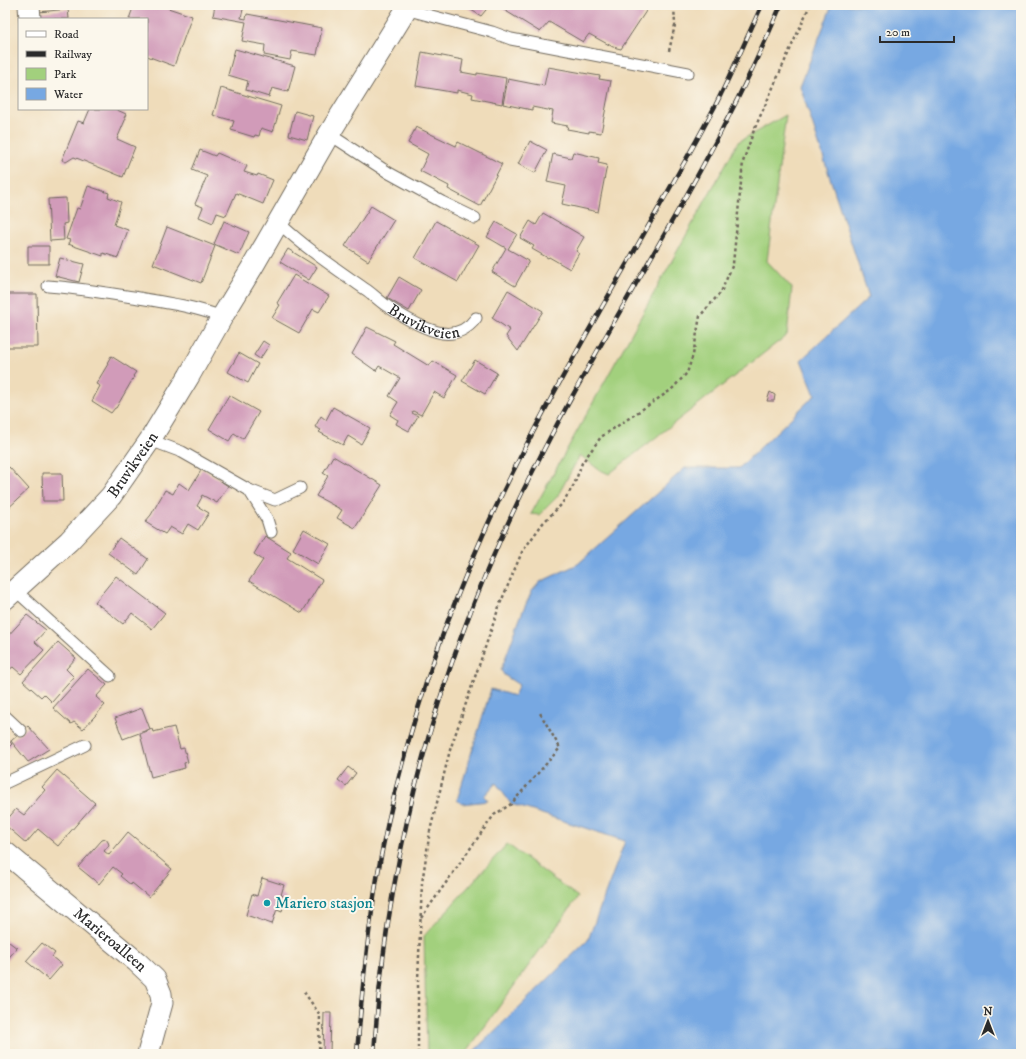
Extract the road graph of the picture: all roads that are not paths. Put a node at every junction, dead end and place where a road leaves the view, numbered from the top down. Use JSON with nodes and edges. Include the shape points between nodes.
{"nodes":[{"id":1,"x":28,"y":5,"type":"edge"},
{"id":2,"x":407,"y":7,"type":"edge"},
{"id":3,"x":30,"y":18,"type":"edge"},
{"id":4,"x":688,"y":73,"type":"dead end"},
{"id":5,"x":329,"y":134,"type":"junction"},
{"id":6,"x":475,"y":218,"type":"dead end"},
{"id":7,"x":278,"y":222,"type":"junction"},
{"id":8,"x":48,"y":286,"type":"dead end"},
{"id":9,"x":222,"y":317,"type":"junction"},
{"id":10,"x":476,"y":318,"type":"dead end"},
{"id":11,"x":150,"y":440,"type":"junction"},
{"id":12,"x":300,"y":488,"type":"dead end"},
{"id":13,"x":250,"y":490,"type":"junction"},
{"id":14,"x":271,"y":532,"type":"dead end"},
{"id":15,"x":10,"y":591,"type":"edge"},
{"id":16,"x":110,"y":676,"type":"dead end"},
{"id":17,"x":5,"y":716,"type":"edge"},
{"id":18,"x":22,"y":731,"type":"dead end"},
{"id":19,"x":85,"y":745,"type":"dead end"},
{"id":20,"x":5,"y":783,"type":"edge"},
{"id":21,"x":5,"y":852,"type":"edge"},
{"id":22,"x":148,"y":1054,"type":"edge"}],
"edges":[{"from":1,"to":3,"type":"street"},
{"from":2,"to":4,"type":"lane","via":[[511,39]]},
{"from":2,"to":5,"type":"street","name":"Bruvikveien"},
{"from":5,"to":6,"type":"lane","via":[[389,173]]},
{"from":5,"to":7,"type":"street","name":"Bruvikveien"},
{"from":7,"to":9,"type":"street","name":"Bruvikveien"},
{"from":7,"to":10,"type":"lane","name":"Bruvikveien","via":[[319,257],[387,306],[426,328],[443,333],[457,332],[472,324]]},
{"from":8,"to":9,"type":"lane","via":[[182,305]]},
{"from":9,"to":11,"type":"street","name":"Bruvikveien"},
{"from":11,"to":13,"type":"lane","via":[[182,452]]},
{"from":11,"to":15,"type":"street","name":"Bruvikveien","via":[[111,496],[69,541]]},
{"from":12,"to":13,"type":"lane","via":[[275,500]]},
{"from":13,"to":14,"type":"lane","via":[[267,519]]},
{"from":15,"to":16,"type":"lane","name":"Bruvikveien"},
{"from":17,"to":18,"type":"lane"},
{"from":19,"to":20,"type":"lane"},
{"from":21,"to":22,"type":"street","name":"Marieroalleen","via":[[155,979],[162,1003]]}]}
